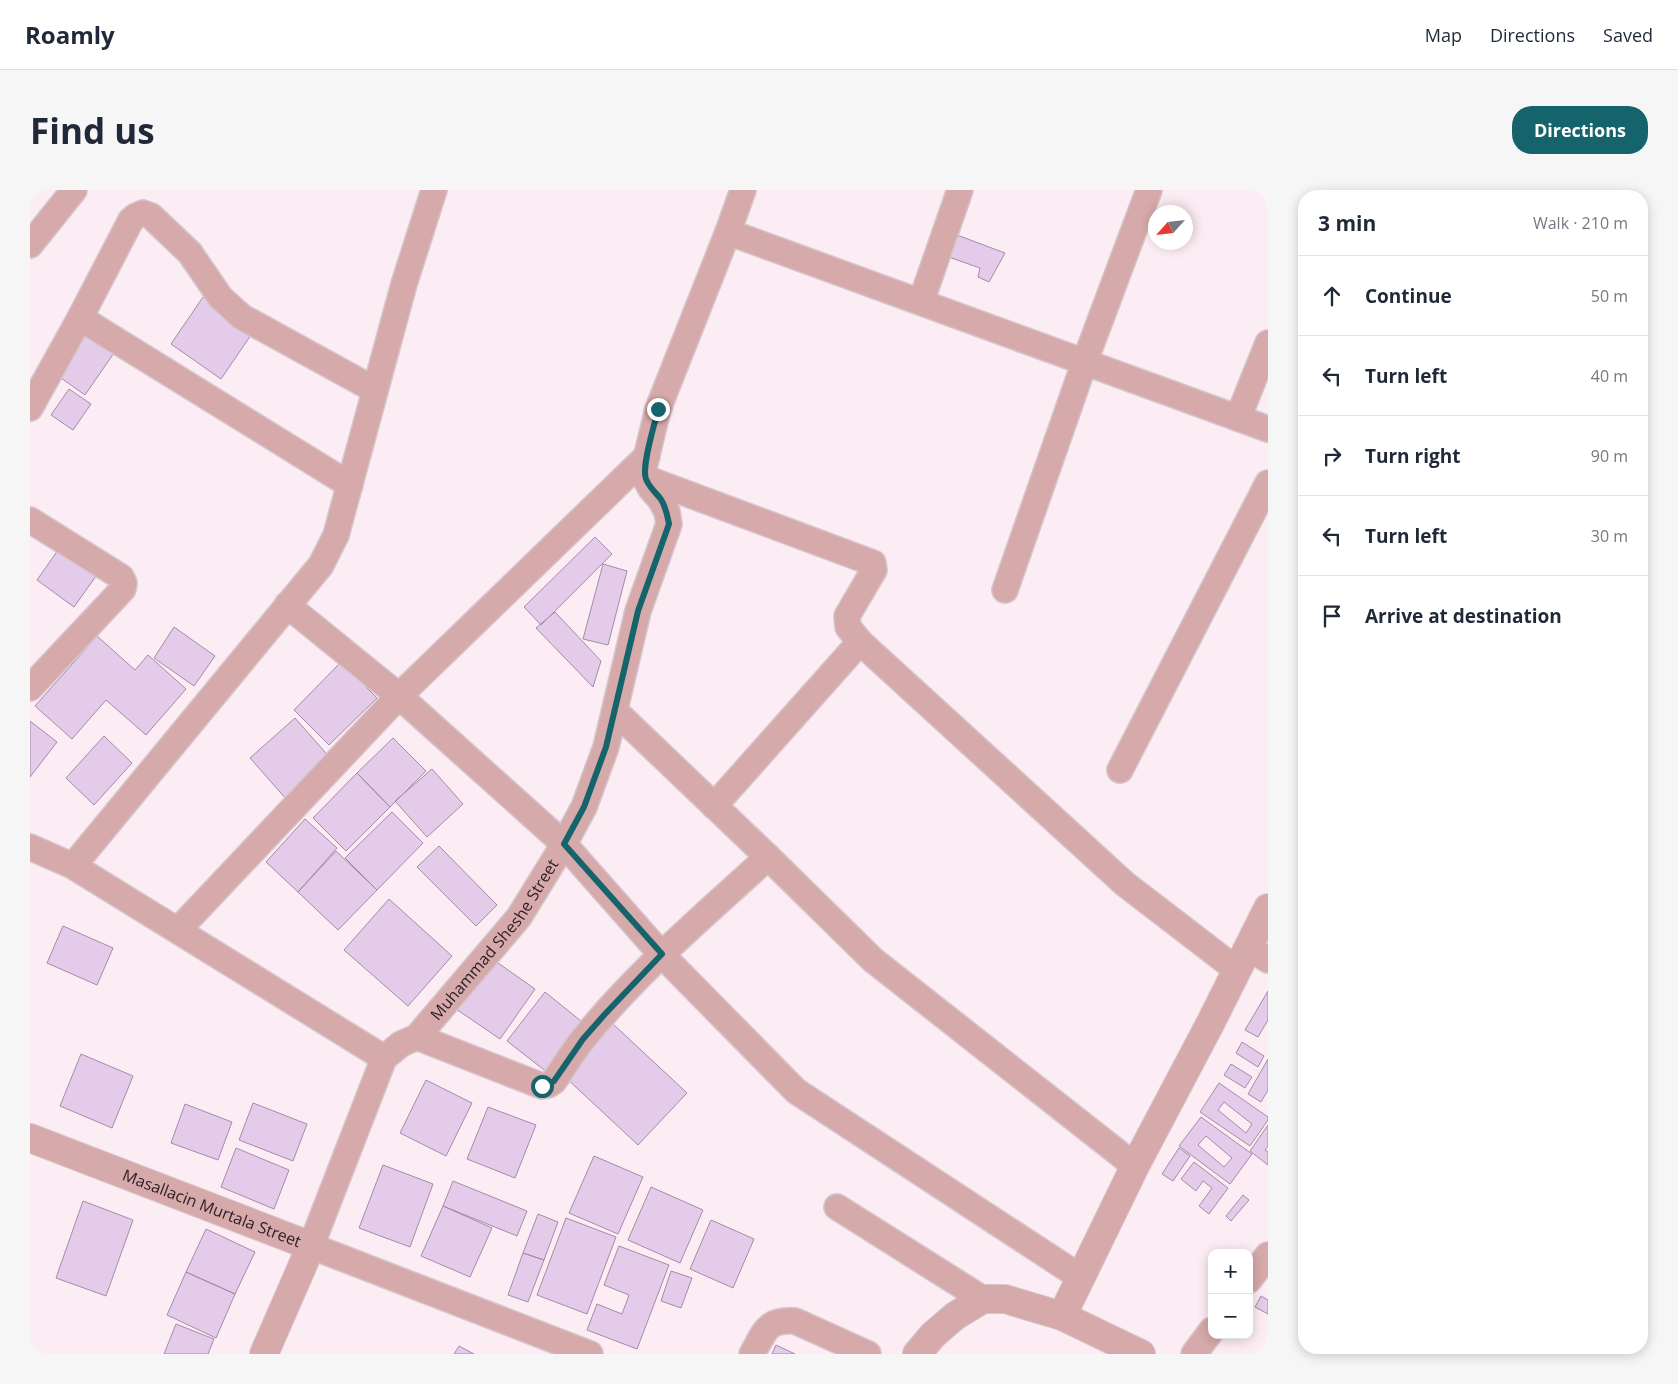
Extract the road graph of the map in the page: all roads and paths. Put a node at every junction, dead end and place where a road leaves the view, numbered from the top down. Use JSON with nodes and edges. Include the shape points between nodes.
{"nodes":[{"id":1,"x":74,"y":190,"type":"edge"},
{"id":2,"x":434,"y":190,"type":"edge"},
{"id":3,"x":743,"y":190,"type":"edge"},
{"id":4,"x":960,"y":190,"type":"edge"},
{"id":5,"x":1149,"y":190,"type":"edge"},
{"id":6,"x":728,"y":232,"type":"junction"},
{"id":7,"x":30,"y":245,"type":"edge"},
{"id":8,"x":920,"y":302,"type":"junction"},
{"id":9,"x":80,"y":318,"type":"junction"},
{"id":10,"x":1268,"y":343,"type":"edge"},
{"id":11,"x":1085,"y":361,"type":"junction"},
{"id":12,"x":375,"y":390,"type":"junction"},
{"id":13,"x":30,"y":408,"type":"edge"},
{"id":14,"x":1238,"y":418,"type":"junction"},
{"id":15,"x":1268,"y":429,"type":"edge"},
{"id":16,"x":646,"y":467,"type":"junction"},
{"id":17,"x":1268,"y":483,"type":"edge"},
{"id":18,"x":350,"y":485,"type":"junction"},
{"id":19,"x":30,"y":520,"type":"edge"},
{"id":20,"x":1005,"y":590,"type":"dead end"},
{"id":21,"x":287,"y":606,"type":"junction"},
{"id":22,"x":860,"y":642,"type":"junction"},
{"id":23,"x":30,"y":688,"type":"edge"},
{"id":24,"x":399,"y":696,"type":"junction"},
{"id":25,"x":615,"y":711,"type":"junction"},
{"id":26,"x":1120,"y":770,"type":"dead end"},
{"id":27,"x":714,"y":806,"type":"junction"},
{"id":28,"x":564,"y":844,"type":"junction"},
{"id":29,"x":30,"y":847,"type":"edge"},
{"id":30,"x":768,"y":857,"type":"junction"},
{"id":31,"x":73,"y":866,"type":"junction"},
{"id":32,"x":1268,"y":908,"type":"edge"},
{"id":33,"x":178,"y":930,"type":"junction"},
{"id":34,"x":662,"y":954,"type":"junction"},
{"id":35,"x":1251,"y":959,"type":"edge"},
{"id":36,"x":417,"y":1037,"type":"junction"},
{"id":37,"x":384,"y":1058,"type":"junction"},
{"id":38,"x":30,"y":1138,"type":"edge"},
{"id":39,"x":1135,"y":1166,"type":"junction"},
{"id":40,"x":837,"y":1207,"type":"dead end"},
{"id":41,"x":311,"y":1246,"type":"junction"},
{"id":42,"x":1268,"y":1255,"type":"edge"},
{"id":43,"x":1253,"y":1275,"type":"edge"},
{"id":44,"x":1080,"y":1277,"type":"junction"},
{"id":45,"x":983,"y":1299,"type":"junction"},
{"id":46,"x":1062,"y":1316,"type":"junction"},
{"id":47,"x":1208,"y":1335,"type":"edge"},
{"id":48,"x":1124,"y":1350,"type":"edge"},
{"id":49,"x":264,"y":1354,"type":"edge"},
{"id":50,"x":590,"y":1354,"type":"edge"},
{"id":51,"x":752,"y":1354,"type":"edge"},
{"id":52,"x":868,"y":1354,"type":"edge"},
{"id":53,"x":917,"y":1354,"type":"edge"},
{"id":54,"x":1194,"y":1354,"type":"edge"}],
"edges":[{"from":1,"to":7,"type":"street"},
{"from":2,"to":12,"type":"street"},
{"from":3,"to":6,"type":"street"},
{"from":4,"to":8,"type":"street"},
{"from":5,"to":11,"type":"street"},
{"from":6,"to":8,"type":"street"},
{"from":6,"to":16,"type":"street","via":[[658,409]]},
{"from":8,"to":11,"type":"street"},
{"from":9,"to":12,"type":"street","via":[[132,220],[143,212],[190,253],[220,297],[242,317]]},
{"from":9,"to":13,"type":"street"},
{"from":9,"to":18,"type":"street"},
{"from":10,"to":14,"type":"street"},
{"from":11,"to":14,"type":"street"},
{"from":11,"to":20,"type":"street"},
{"from":12,"to":18,"type":"street"},
{"from":14,"to":15,"type":"street"},
{"from":16,"to":22,"type":"street","via":[[872,563],[874,570],[847,616],[848,626]]},
{"from":16,"to":24,"type":"street"},
{"from":16,"to":25,"type":"street","name":"Muhammad Sheshe Street","via":[[651,489],[667,512],[669,524],[638,611]]},
{"from":17,"to":26,"type":"street"},
{"from":18,"to":21,"type":"street","via":[[336,535],[321,566]]},
{"from":19,"to":23,"type":"street","via":[[121,577],[124,583],[123,590]]},
{"from":21,"to":24,"type":"street"},
{"from":21,"to":31,"type":"street"},
{"from":22,"to":27,"type":"street"},
{"from":22,"to":35,"type":"street","via":[[1125,884]]},
{"from":24,"to":28,"type":"street"},
{"from":24,"to":33,"type":"street"},
{"from":25,"to":27,"type":"street"},
{"from":25,"to":28,"type":"street","name":"Muhammad Sheshe Street","via":[[584,807]]},
{"from":27,"to":30,"type":"street"},
{"from":28,"to":34,"type":"street"},
{"from":28,"to":36,"type":"street","name":"Muhammad Sheshe Street","via":[[518,917]]},
{"from":29,"to":31,"type":"street"},
{"from":30,"to":34,"type":"street"},
{"from":30,"to":39,"type":"street","via":[[873,960]]},
{"from":31,"to":33,"type":"street"},
{"from":32,"to":35,"type":"street"},
{"from":33,"to":37,"type":"street"},
{"from":34,"to":36,"type":"street","via":[[599,1020],[548,1085],[542,1086]]},
{"from":34,"to":44,"type":"street","via":[[796,1091]]},
{"from":35,"to":39,"type":"street","via":[[1212,1022]]},
{"from":36,"to":37,"type":"street","name":"Muhammad Sheshe Street","via":[[401,1044]]},
{"from":37,"to":41,"type":"street"},
{"from":38,"to":41,"type":"street","name":"Masallacin Murtala Street"},
{"from":39,"to":44,"type":"street"},
{"from":40,"to":45,"type":"street"},
{"from":41,"to":49,"type":"street","name":"Masallacin Murtala Street"},
{"from":41,"to":50,"type":"street"},
{"from":42,"to":43,"type":"street"},
{"from":44,"to":46,"type":"street"},
{"from":45,"to":46,"type":"street","via":[[1004,1299]]},
{"from":45,"to":53,"type":"street","via":[[955,1316]]},
{"from":46,"to":48,"type":"street"},
{"from":47,"to":54,"type":"street"},
{"from":51,"to":52,"type":"street","via":[[769,1325],[782,1320],[794,1321]]}]}
